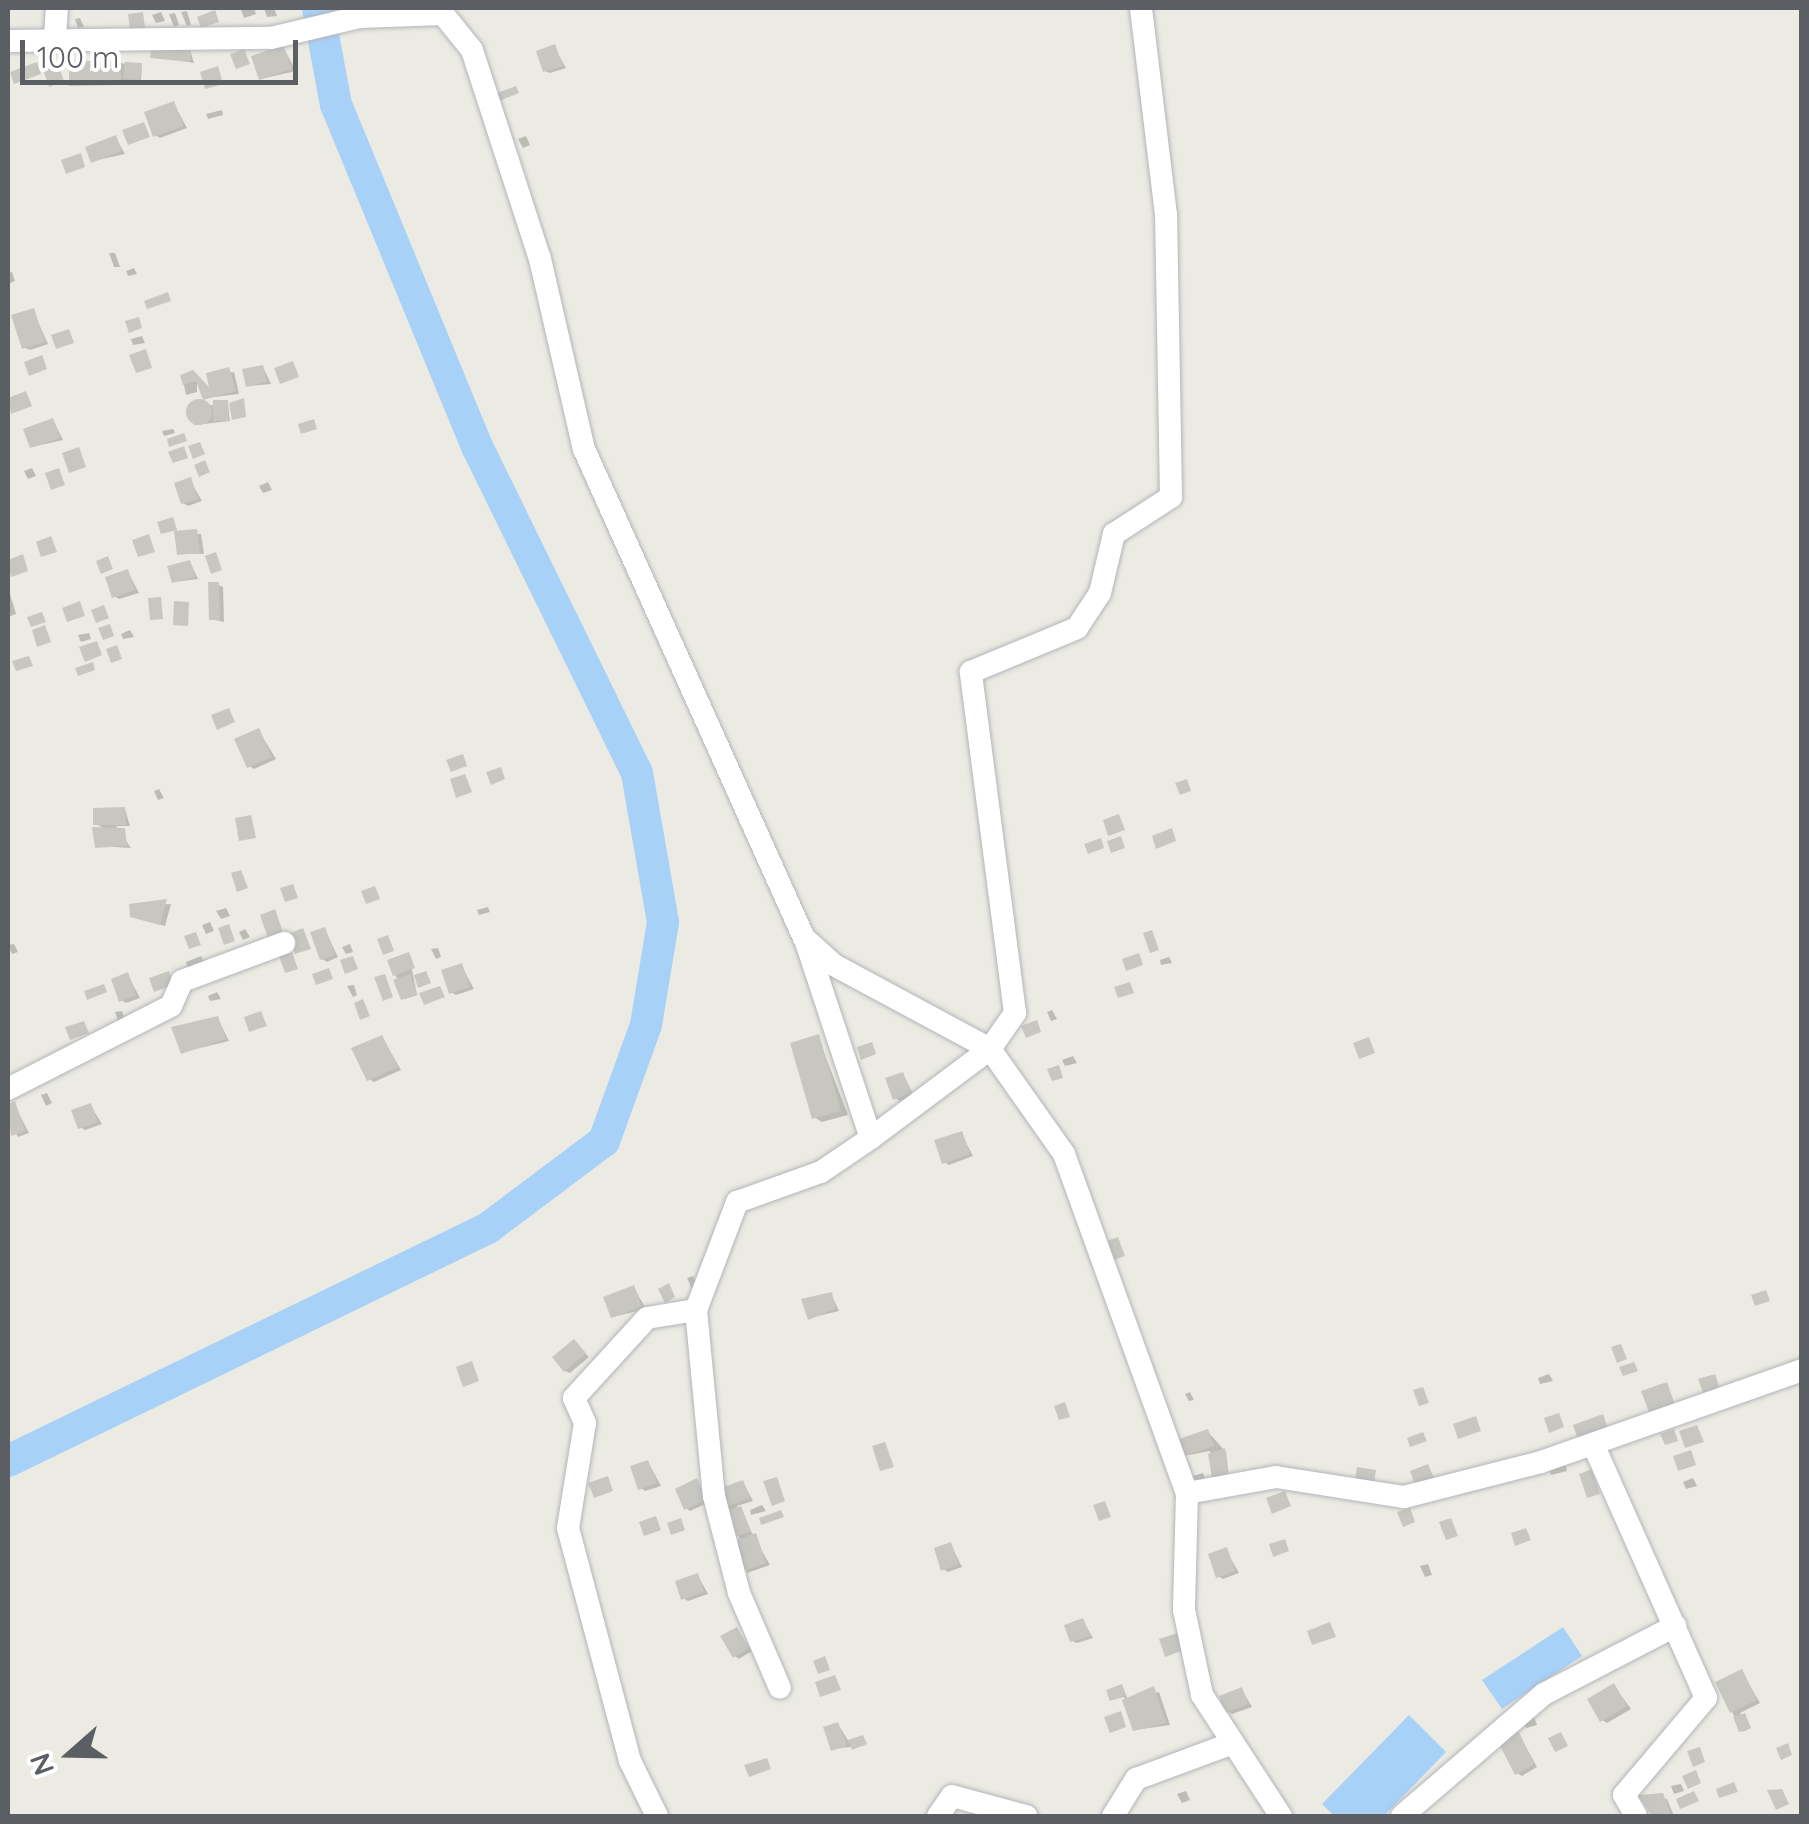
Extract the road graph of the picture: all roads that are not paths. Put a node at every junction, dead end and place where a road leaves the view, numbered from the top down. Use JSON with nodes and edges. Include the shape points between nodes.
{"nodes":[{"id":1,"x":58,"y":8,"type":"edge"},
{"id":2,"x":1140,"y":8,"type":"edge"},
{"id":3,"x":426,"y":11,"type":"edge"},
{"id":4,"x":55,"y":36,"type":"junction"},
{"id":5,"x":8,"y":41,"type":"edge"},
{"id":6,"x":804,"y":938,"type":"junction"},
{"id":7,"x":284,"y":943,"type":"dead end"},
{"id":8,"x":990,"y":1049,"type":"junction"},
{"id":9,"x":8,"y":1089,"type":"edge"},
{"id":10,"x":872,"y":1138,"type":"junction"},
{"id":11,"x":696,"y":1310,"type":"junction"},
{"id":12,"x":1802,"y":1370,"type":"edge"},
{"id":13,"x":1593,"y":1444,"type":"junction"},
{"id":14,"x":1187,"y":1493,"type":"junction"},
{"id":15,"x":1675,"y":1626,"type":"junction"},
{"id":16,"x":780,"y":1688,"type":"dead end"},
{"id":17,"x":1233,"y":1743,"type":"junction"},
{"id":18,"x":657,"y":1816,"type":"edge"},
{"id":19,"x":938,"y":1816,"type":"edge"},
{"id":20,"x":1026,"y":1816,"type":"edge"},
{"id":21,"x":1112,"y":1816,"type":"edge"},
{"id":22,"x":1281,"y":1816,"type":"edge"},
{"id":23,"x":1402,"y":1816,"type":"edge"},
{"id":24,"x":1636,"y":1816,"type":"edge"}],
"edges":[{"from":1,"to":4,"type":"street"},
{"from":2,"to":8,"type":"street","via":[[1155,68],[1166,214],[1170,497],[1114,534],[1100,593],[1077,628],[971,672],[1015,1013]]},
{"from":3,"to":4,"type":"street","via":[[271,38]]},
{"from":3,"to":6,"type":"street","via":[[443,14],[472,50],[540,259],[584,449]]},
{"from":4,"to":5,"type":"street"},
{"from":6,"to":8,"type":"street","via":[[834,964]]},
{"from":6,"to":10,"type":"street"},
{"from":7,"to":9,"type":"street","via":[[182,981],[170,1006]]},
{"from":8,"to":10,"type":"street"},
{"from":8,"to":14,"type":"street","via":[[1064,1154]]},
{"from":10,"to":11,"type":"street","via":[[821,1172],[737,1202]]},
{"from":11,"to":16,"type":"street","via":[[714,1496],[739,1593]]},
{"from":11,"to":18,"type":"street","via":[[647,1318],[574,1398],[585,1422],[568,1528],[630,1760]]},
{"from":12,"to":13,"type":"street"},
{"from":13,"to":14,"type":"street","via":[[1404,1496],[1276,1477]]},
{"from":13,"to":15,"type":"street"},
{"from":14,"to":17,"type":"street","via":[[1184,1610],[1202,1695]]},
{"from":15,"to":23,"type":"street","via":[[1544,1694]]},
{"from":15,"to":24,"type":"street","via":[[1706,1698],[1624,1795]]},
{"from":17,"to":21,"type":"street","via":[[1136,1779]]},
{"from":17,"to":22,"type":"street"},
{"from":19,"to":20,"type":"street","via":[[952,1796]]}]}
